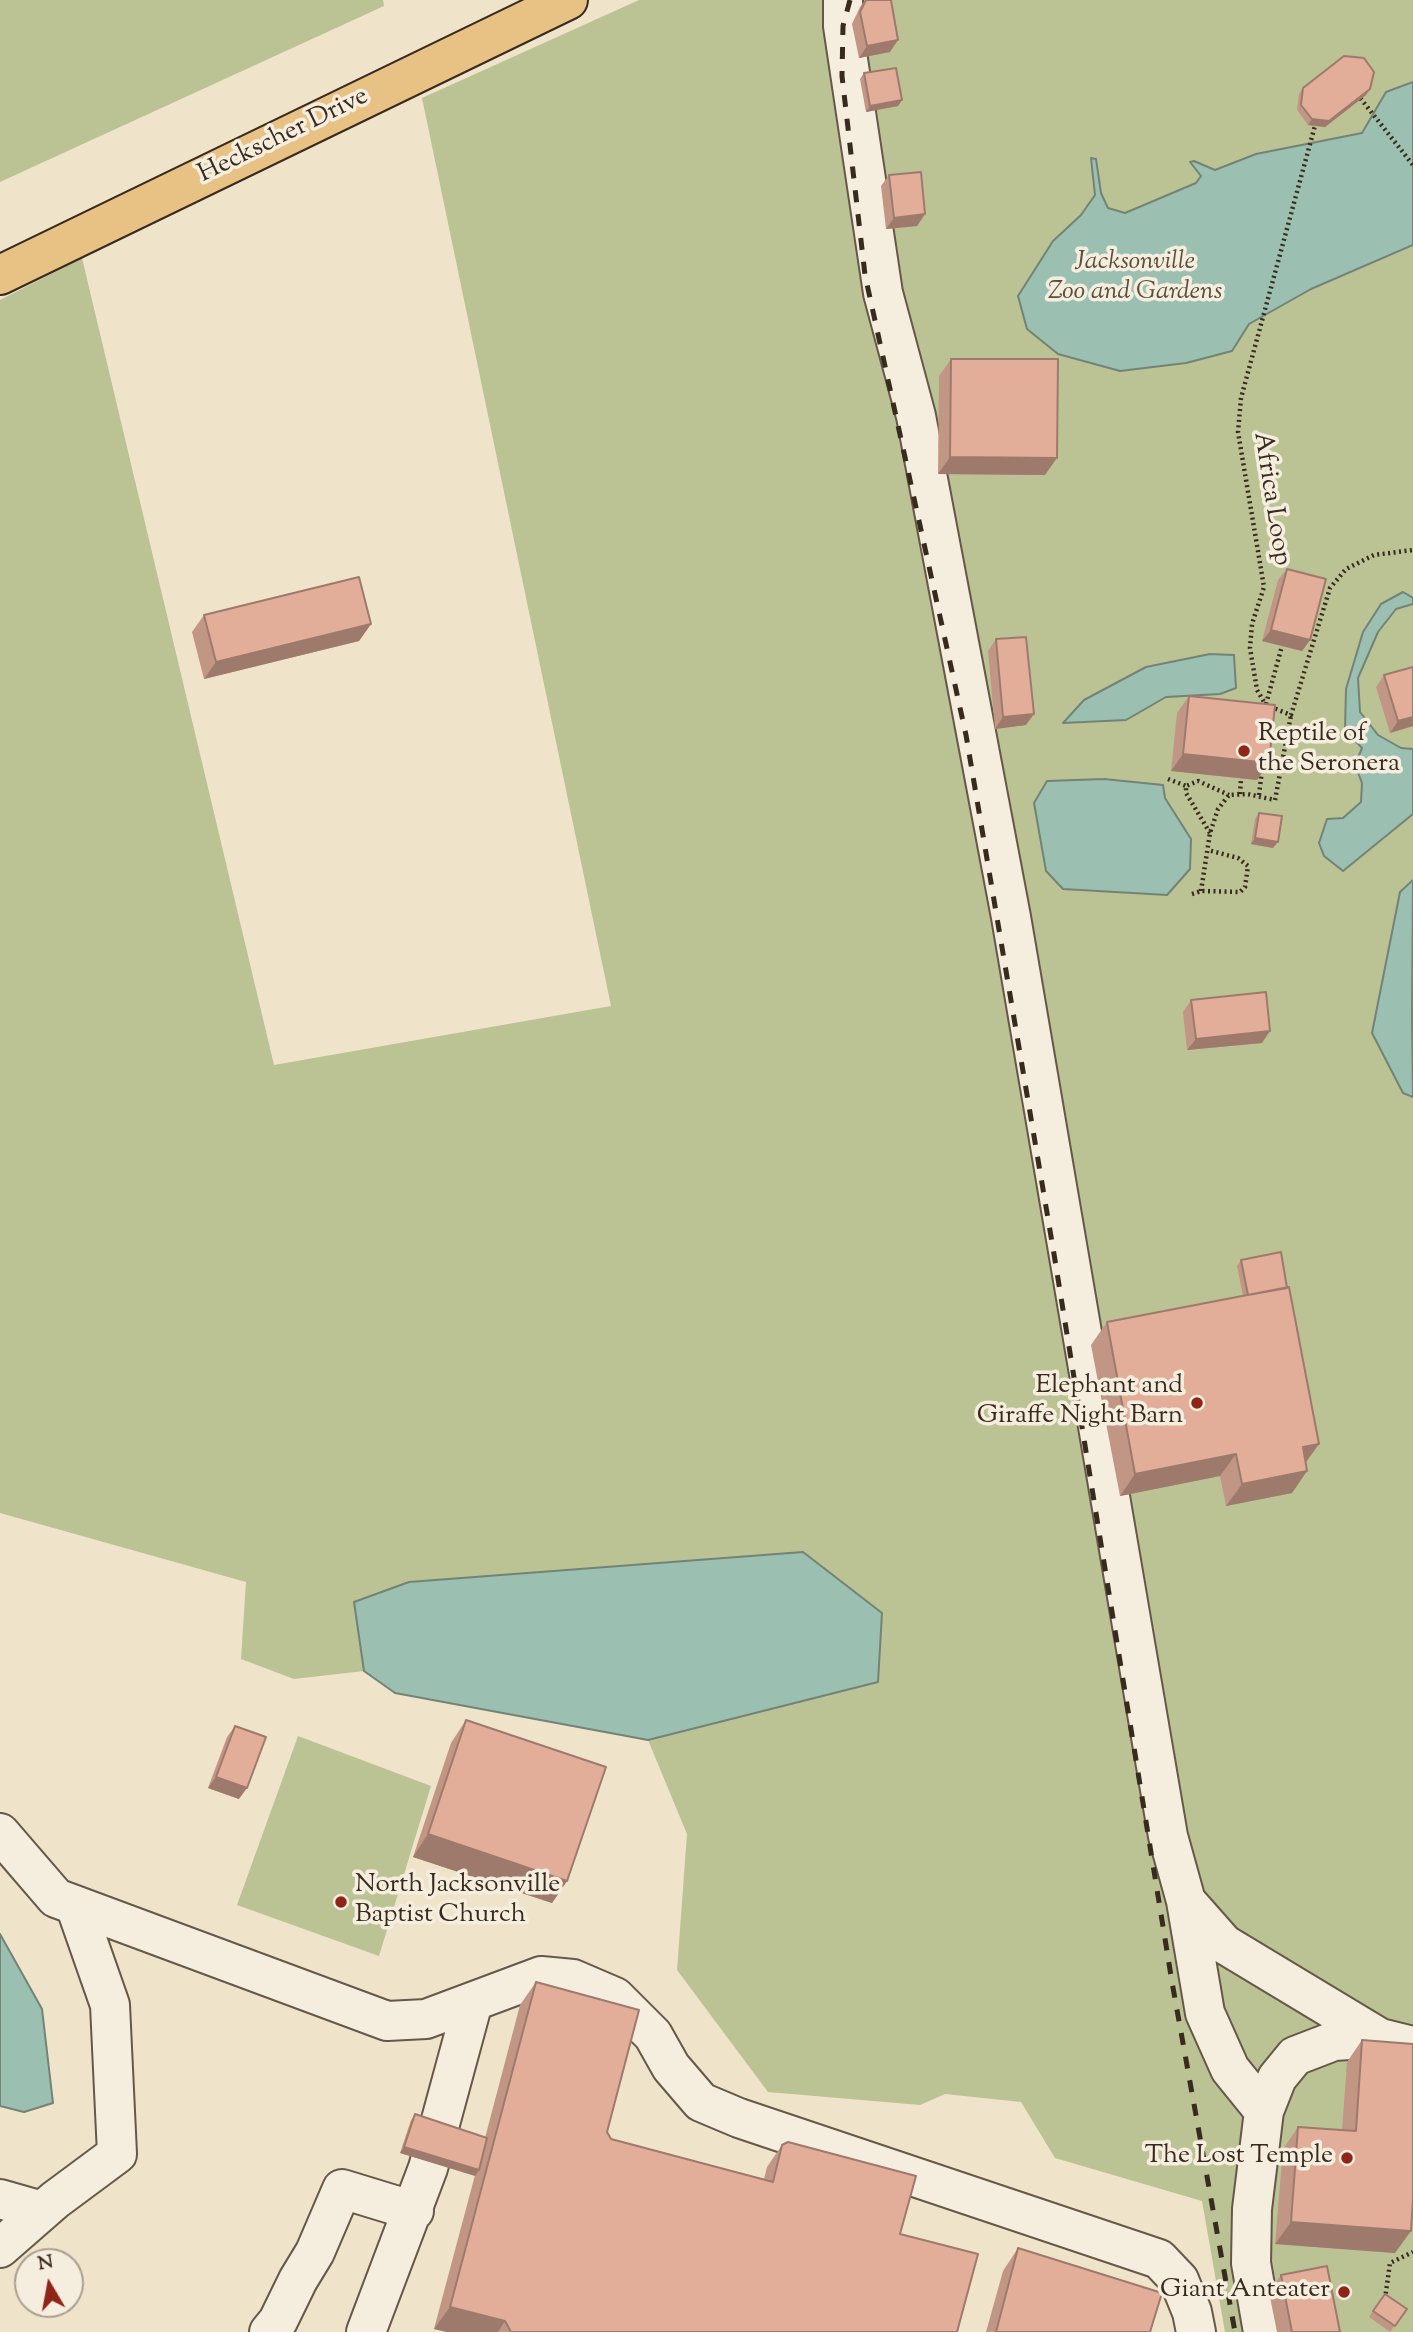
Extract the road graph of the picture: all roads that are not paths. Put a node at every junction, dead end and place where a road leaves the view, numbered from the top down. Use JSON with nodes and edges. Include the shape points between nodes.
{"nodes":[{"id":1,"x":568,"y":0,"type":"edge"},
{"id":2,"x":843,"y":0,"type":"edge"},
{"id":3,"x":0,"y":275,"type":"edge"},
{"id":4,"x":0,"y":1833,"type":"edge"},
{"id":5,"x":1186,"y":1901,"type":"junction"},
{"id":6,"x":75,"y":1905,"type":"junction"},
{"id":7,"x":473,"y":2002,"type":"junction"},
{"id":8,"x":1396,"y":2042,"type":"edge"},
{"id":9,"x":1264,"y":2110,"type":"junction"},
{"id":10,"x":0,"y":2199,"type":"edge"},
{"id":11,"x":42,"y":2211,"type":"junction"},
{"id":12,"x":414,"y":2211,"type":"junction"},
{"id":13,"x":0,"y":2248,"type":"edge"},
{"id":14,"x":269,"y":2332,"type":"edge"},
{"id":15,"x":366,"y":2332,"type":"edge"},
{"id":16,"x":1196,"y":2332,"type":"edge"},
{"id":17,"x":1263,"y":2332,"type":"edge"}],
"edges":[{"from":1,"to":3,"type":"main road","name":"Heckscher Drive"},
{"from":2,"to":5,"type":"lane","via":[[843,26],[883,293],[916,416],[1011,916],[1168,1836]]},
{"from":4,"to":6,"type":"lane","via":[[56,1898]]},
{"from":5,"to":8,"type":"lane","via":[[1224,1944]]},
{"from":5,"to":9,"type":"lane","via":[[1205,2013],[1230,2069]]},
{"from":6,"to":7,"type":"lane","via":[[387,2021],[426,2019]]},
{"from":6,"to":11,"type":"lane","via":[[110,2005],[117,2154]]},
{"from":7,"to":12,"type":"lane"},
{"from":7,"to":16,"type":"lane","via":[[541,1976],[573,1979],[615,1997],[653,2035],[671,2067],[701,2102],[1159,2259],[1179,2280]]},
{"from":8,"to":9,"type":"lane","via":[[1334,2041],[1295,2056],[1277,2078]]},
{"from":9,"to":17,"type":"lane","via":[[1252,2209],[1251,2263]]},
{"from":10,"to":11,"type":"lane"},
{"from":11,"to":13,"type":"lane"},
{"from":12,"to":14,"type":"lane","via":[[342,2189],[315,2252]]},
{"from":12,"to":15,"type":"lane"}]}
